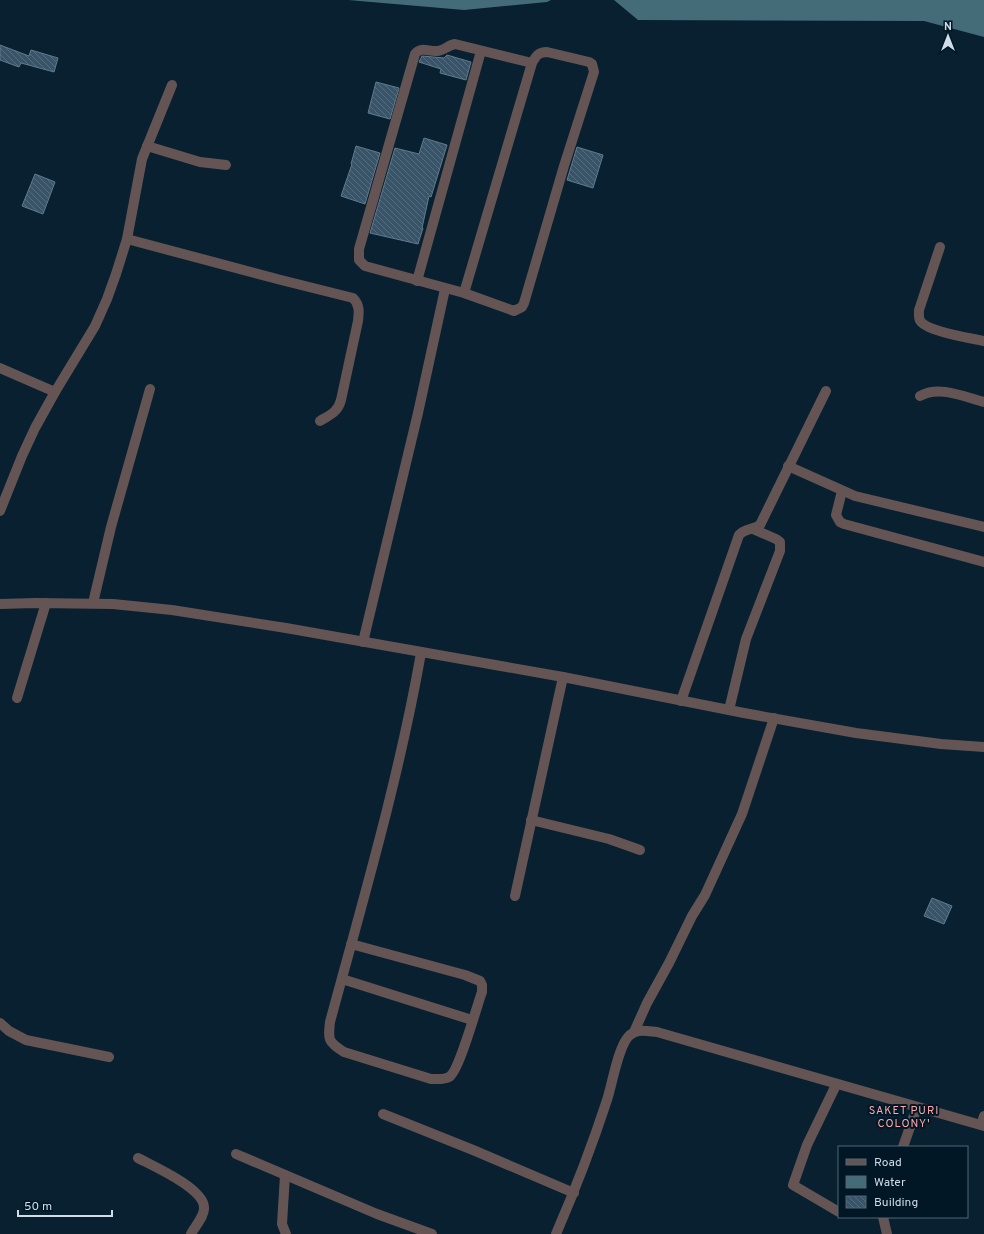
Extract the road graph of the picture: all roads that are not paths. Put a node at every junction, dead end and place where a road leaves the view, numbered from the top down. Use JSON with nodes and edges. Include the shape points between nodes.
{"nodes":[{"id":1,"x":481,"y":51,"type":"junction"},
{"id":2,"x":532,"y":63,"type":"junction"},
{"id":3,"x":172,"y":85,"type":"dead end"},
{"id":4,"x":147,"y":146,"type":"junction"},
{"id":5,"x":226,"y":165,"type":"dead end"},
{"id":6,"x":127,"y":239,"type":"junction"},
{"id":7,"x":940,"y":247,"type":"dead end"},
{"id":8,"x":417,"y":281,"type":"junction"},
{"id":9,"x":445,"y":289,"type":"junction"},
{"id":10,"x":464,"y":294,"type":"junction"},
{"id":11,"x":984,"y":341,"type":"edge"},
{"id":12,"x":0,"y":368,"type":"edge"},
{"id":13,"x":150,"y":389,"type":"dead end"},
{"id":14,"x":826,"y":391,"type":"dead end"},
{"id":15,"x":55,"y":392,"type":"junction"},
{"id":16,"x":920,"y":396,"type":"dead end"},
{"id":17,"x":984,"y":402,"type":"edge"},
{"id":18,"x":320,"y":420,"type":"dead end"},
{"id":19,"x":788,"y":466,"type":"junction"},
{"id":20,"x":842,"y":491,"type":"junction"},
{"id":21,"x":0,"y":511,"type":"edge"},
{"id":22,"x":984,"y":527,"type":"edge"},
{"id":23,"x":753,"y":529,"type":"junction"},
{"id":24,"x":984,"y":562,"type":"edge"},
{"id":25,"x":46,"y":603,"type":"junction"},
{"id":26,"x":93,"y":603,"type":"junction"},
{"id":27,"x":0,"y":604,"type":"edge"},
{"id":28,"x":363,"y":642,"type":"junction"},
{"id":29,"x":421,"y":653,"type":"junction"},
{"id":30,"x":563,"y":677,"type":"junction"},
{"id":31,"x":18,"y":698,"type":"dead end"},
{"id":32,"x":681,"y":701,"type":"junction"},
{"id":33,"x":729,"y":710,"type":"junction"},
{"id":34,"x":774,"y":718,"type":"junction"},
{"id":35,"x":984,"y":747,"type":"edge"},
{"id":36,"x":531,"y":820,"type":"junction"},
{"id":37,"x":640,"y":850,"type":"dead end"},
{"id":38,"x":515,"y":896,"type":"dead end"},
{"id":39,"x":351,"y":944,"type":"junction"},
{"id":40,"x":342,"y":979,"type":"junction"},
{"id":41,"x":472,"y":1020,"type":"junction"},
{"id":42,"x":0,"y":1023,"type":"edge"},
{"id":43,"x":634,"y":1032,"type":"junction"},
{"id":44,"x":109,"y":1058,"type":"dead end"},
{"id":45,"x":836,"y":1085,"type":"junction"},
{"id":46,"x":917,"y":1107,"type":"junction"},
{"id":47,"x":382,"y":1114,"type":"dead end"},
{"id":48,"x":983,"y":1123,"type":"edge"},
{"id":49,"x":903,"y":1146,"type":"edge"},
{"id":50,"x":236,"y":1154,"type":"dead end"},
{"id":51,"x":138,"y":1158,"type":"dead end"},
{"id":52,"x":285,"y":1175,"type":"junction"},
{"id":53,"x":574,"y":1193,"type":"junction"},
{"id":54,"x":838,"y":1211,"type":"edge"},
{"id":55,"x":883,"y":1218,"type":"edge"},
{"id":56,"x":419,"y":1232,"type":"edge"},
{"id":57,"x":191,"y":1234,"type":"edge"},
{"id":58,"x":286,"y":1234,"type":"edge"},
{"id":59,"x":432,"y":1234,"type":"edge"},
{"id":60,"x":556,"y":1234,"type":"edge"},
{"id":61,"x":887,"y":1234,"type":"edge"}],
"edges":[{"from":1,"to":2,"type":"street"},
{"from":1,"to":8,"type":"street"},
{"from":1,"to":8,"type":"street","via":[[455,44],[438,51],[417,51],[359,250],[359,260],[365,266]]},
{"from":2,"to":10,"type":"street"},
{"from":2,"to":10,"type":"street","via":[[539,52],[561,55],[592,64],[593,78],[522,307],[519,310],[510,310]]},
{"from":3,"to":4,"type":"street"},
{"from":4,"to":5,"type":"street","via":[[200,162]]},
{"from":4,"to":6,"type":"street","via":[[136,184]]},
{"from":6,"to":15,"type":"street","via":[[95,326]]},
{"from":6,"to":18,"type":"street","via":[[353,298],[358,302],[358,321],[339,408]]},
{"from":7,"to":11,"type":"street","via":[[919,310],[920,321],[937,330]]},
{"from":8,"to":9,"type":"street"},
{"from":9,"to":10,"type":"street"},
{"from":9,"to":28,"type":"street"},
{"from":12,"to":15,"type":"street"},
{"from":13,"to":26,"type":"street","via":[[111,527]]},
{"from":14,"to":19,"type":"street"},
{"from":15,"to":21,"type":"street","via":[[22,456]]},
{"from":16,"to":17,"type":"street","via":[[930,392],[942,392]]},
{"from":19,"to":20,"type":"street"},
{"from":19,"to":23,"type":"street","via":[[760,525]]},
{"from":20,"to":22,"type":"street"},
{"from":20,"to":24,"type":"street","via":[[836,515],[844,524]]},
{"from":23,"to":32,"type":"street","via":[[745,530],[739,535]]},
{"from":23,"to":33,"type":"street","via":[[780,542],[780,552],[746,640]]},
{"from":25,"to":26,"type":"street"},
{"from":25,"to":27,"type":"street"},
{"from":25,"to":31,"type":"street"},
{"from":26,"to":28,"type":"street","via":[[172,610]]},
{"from":28,"to":29,"type":"street"},
{"from":29,"to":30,"type":"street"},
{"from":29,"to":39,"type":"street","via":[[411,711],[390,802]]},
{"from":30,"to":32,"type":"street"},
{"from":30,"to":36,"type":"street"},
{"from":32,"to":33,"type":"street"},
{"from":33,"to":34,"type":"street"},
{"from":34,"to":35,"type":"street","via":[[856,733]]},
{"from":34,"to":43,"type":"street","via":[[738,821],[705,895]]},
{"from":36,"to":37,"type":"street","via":[[609,839]]},
{"from":36,"to":38,"type":"street"},
{"from":39,"to":40,"type":"street"},
{"from":39,"to":41,"type":"street","via":[[480,981],[482,992]]},
{"from":40,"to":41,"type":"street"},
{"from":40,"to":41,"type":"street","via":[[330,1022],[328,1036],[332,1045],[344,1052],[385,1065],[441,1080],[450,1077],[461,1056]]},
{"from":42,"to":44,"type":"street","via":[[26,1040]]},
{"from":43,"to":45,"type":"street","via":[[657,1032]]},
{"from":43,"to":53,"type":"street","via":[[627,1038],[621,1052],[608,1098]]},
{"from":45,"to":46,"type":"street"},
{"from":45,"to":54,"type":"street","via":[[807,1145],[793,1185]]},
{"from":46,"to":48,"type":"street"},
{"from":46,"to":49,"type":"street"},
{"from":47,"to":53,"type":"street"},
{"from":50,"to":52,"type":"street"},
{"from":51,"to":57,"type":"street","via":[[186,1184],[203,1201],[203,1214]]},
{"from":52,"to":56,"type":"street"},
{"from":52,"to":58,"type":"street","via":[[282,1224]]},
{"from":53,"to":60,"type":"street"},
{"from":55,"to":61,"type":"street"},
{"from":56,"to":59,"type":"street"}]}
